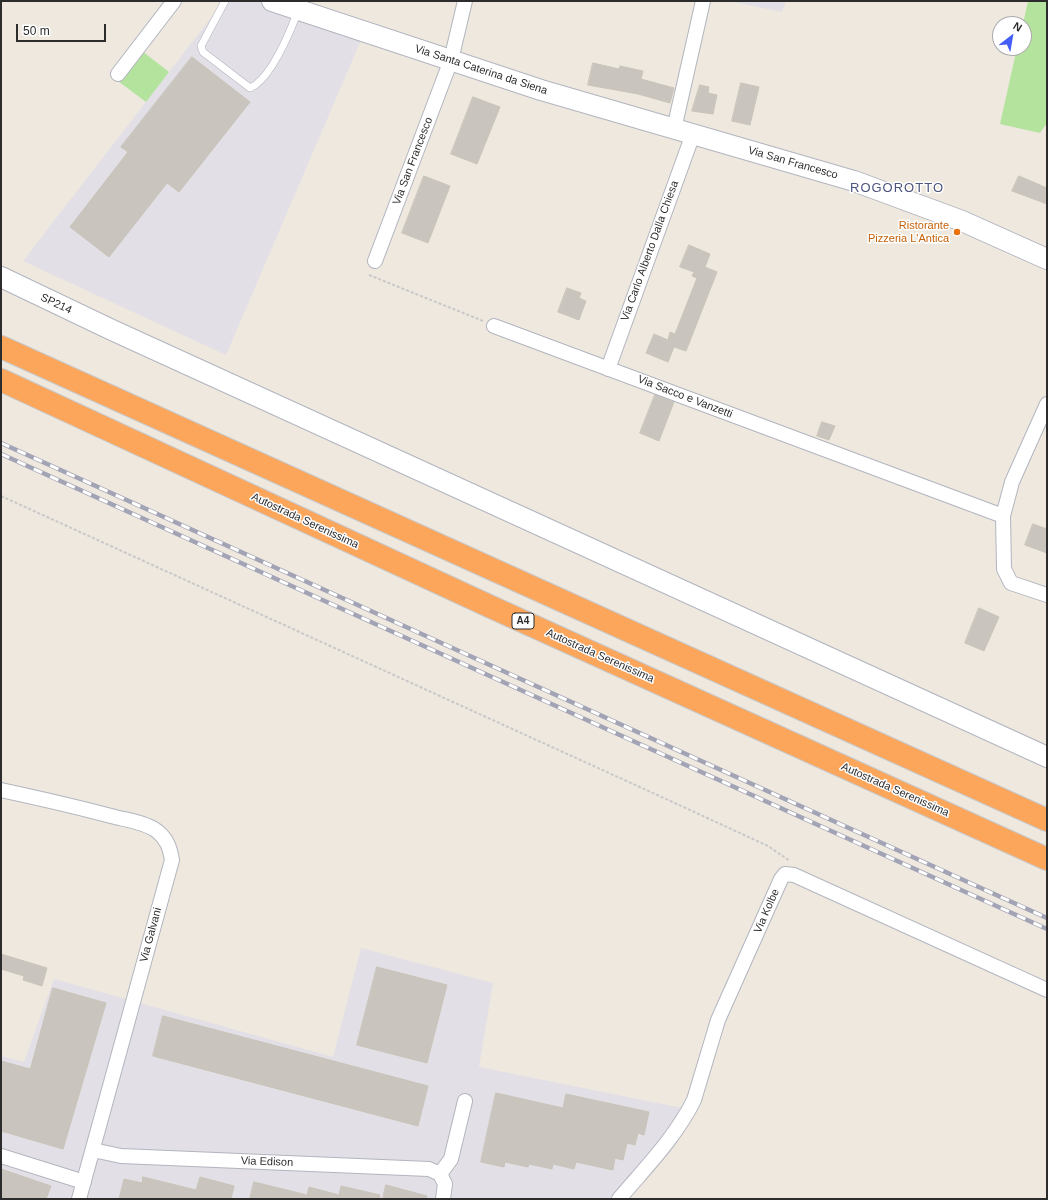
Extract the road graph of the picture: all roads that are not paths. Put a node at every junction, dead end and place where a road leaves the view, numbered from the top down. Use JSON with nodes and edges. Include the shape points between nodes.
{"nodes":[{"id":1,"x":174,"y":1,"type":"edge"},
{"id":2,"x":225,"y":1,"type":"edge"},
{"id":3,"x":272,"y":1,"type":"edge"},
{"id":4,"x":465,"y":1,"type":"edge"},
{"id":5,"x":703,"y":1,"type":"edge"},
{"id":6,"x":298,"y":10,"type":"junction"},
{"id":7,"x":451,"y":60,"type":"junction"},
{"id":8,"x":118,"y":74,"type":"dead end"},
{"id":9,"x":674,"y":128,"type":"junction"},
{"id":10,"x":693,"y":134,"type":"junction"},
{"id":11,"x":1047,"y":259,"type":"edge"},
{"id":12,"x":375,"y":261,"type":"dead end"},
{"id":13,"x":1,"y":277,"type":"edge"},
{"id":14,"x":494,"y":326,"type":"road end"},
{"id":15,"x":1,"y":347,"type":"edge"},
{"id":16,"x":608,"y":369,"type":"junction"},
{"id":17,"x":1,"y":380,"type":"edge"},
{"id":18,"x":1047,"y":404,"type":"edge"},
{"id":19,"x":1003,"y":516,"type":"junction"},
{"id":20,"x":1047,"y":595,"type":"edge"},
{"id":21,"x":1047,"y":757,"type":"edge"},
{"id":22,"x":1,"y":790,"type":"edge"},
{"id":23,"x":1047,"y":820,"type":"edge"},
{"id":24,"x":1047,"y":859,"type":"edge"},
{"id":25,"x":1047,"y":990,"type":"edge"},
{"id":26,"x":465,"y":1101,"type":"dead end"},
{"id":27,"x":93,"y":1150,"type":"junction"},
{"id":28,"x":1,"y":1156,"type":"edge"},
{"id":29,"x":440,"y":1174,"type":"junction"},
{"id":30,"x":84,"y":1182,"type":"junction"},
{"id":31,"x":79,"y":1199,"type":"edge"},
{"id":32,"x":443,"y":1199,"type":"edge"},
{"id":33,"x":619,"y":1199,"type":"edge"}],
"edges":[{"from":1,"to":8,"type":"street"},
{"from":2,"to":6,"type":"lane","via":[[201,46],[203,52],[250,88],[262,81],[290,33]]},
{"from":3,"to":6,"type":"street","name":"Via Santa Caterina da Siena"},
{"from":4,"to":7,"type":"street","name":"Via San Francesco"},
{"from":5,"to":9,"type":"street"},
{"from":6,"to":7,"type":"street","name":"Via Santa Caterina da Siena"},
{"from":7,"to":9,"type":"street","name":"Via Santa Caterina da Siena","via":[[541,90]]},
{"from":7,"to":12,"type":"street","name":"Via San Francesco"},
{"from":9,"to":10,"type":"street","name":"Via Santa Caterina da Siena"},
{"from":10,"to":11,"type":"street","name":"Via San Francesco","via":[[854,181],[962,221]]},
{"from":10,"to":16,"type":"street","name":"Via Carlo Alberto Dalla Chiesa"},
{"from":13,"to":21,"type":"street","name":"SP214","number":"SP214"},
{"from":14,"to":16,"type":"street","name":"Via Sacco e Vanzetti"},
{"from":15,"to":23,"type":"highway"},
{"from":16,"to":19,"type":"street","name":"Via Sacco e Vanzetti"},
{"from":17,"to":24,"type":"highway","name":"Autostrada Serenissima","number":"A4","via":[[496,609]]},
{"from":18,"to":19,"type":"street","via":[[1012,482]]},
{"from":19,"to":20,"type":"street","via":[[1004,569],[1011,583]]},
{"from":22,"to":27,"type":"street","name":"Via Galvani","via":[[142,824],[156,831],[168,844],[171,853],[172,860]]},
{"from":25,"to":33,"type":"street","name":"Via Kolbe","via":[[794,875],[785,874],[718,1020],[690,1110],[674,1136]]},
{"from":26,"to":29,"type":"street","via":[[451,1159]]},
{"from":27,"to":29,"type":"street","name":"Via Edison","via":[[121,1156],[429,1169]]},
{"from":27,"to":30,"type":"street","name":"Via Galvani"},
{"from":28,"to":30,"type":"street"},
{"from":29,"to":32,"type":"street","via":[[445,1184]]},
{"from":30,"to":31,"type":"street","name":"Via Galvani"}]}
